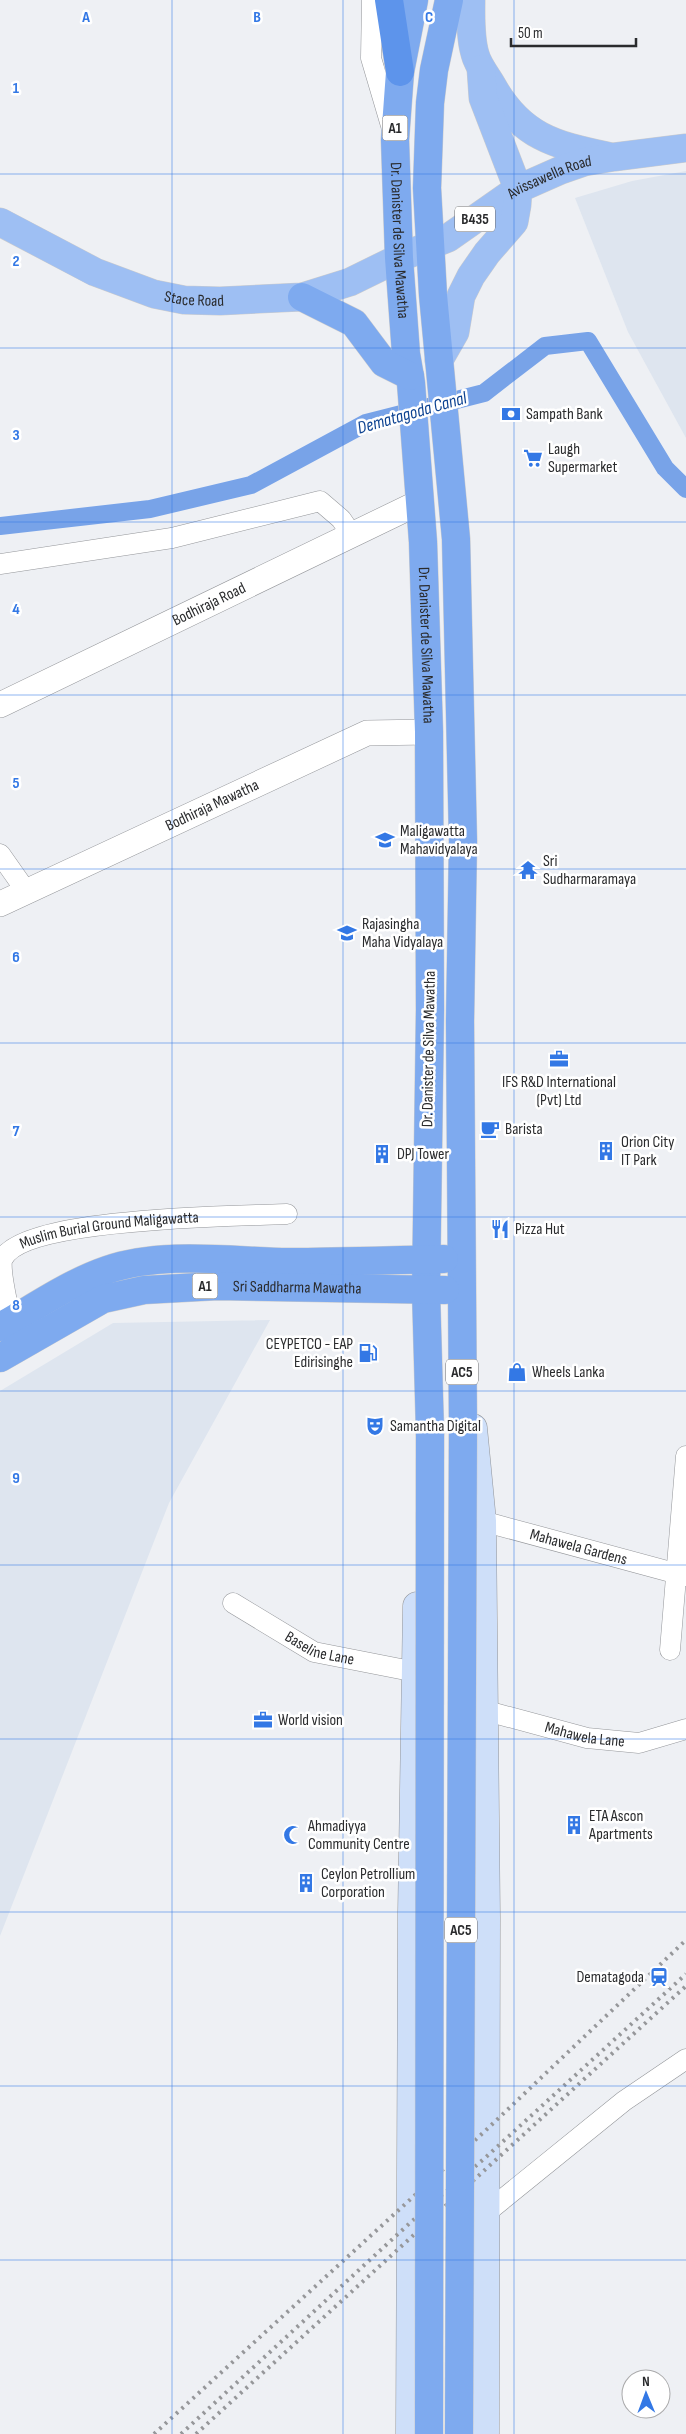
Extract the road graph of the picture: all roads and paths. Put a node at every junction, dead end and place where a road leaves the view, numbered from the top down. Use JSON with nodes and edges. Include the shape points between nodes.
{"nodes":[{"id":1,"x":372,"y":0,"type":"edge"},
{"id":2,"x":389,"y":0,"type":"edge"},
{"id":3,"x":414,"y":0,"type":"edge"},
{"id":4,"x":449,"y":0,"type":"edge"},
{"id":5,"x":471,"y":0,"type":"edge"},
{"id":6,"x":477,"y":0,"type":"edge"},
{"id":7,"x":473,"y":30,"type":"junction"},
{"id":8,"x":481,"y":69,"type":"junction"},
{"id":9,"x":400,"y":72,"type":"junction"},
{"id":10,"x":395,"y":140,"type":"junction"},
{"id":11,"x":686,"y":148,"type":"edge"},
{"id":12,"x":614,"y":157,"type":"junction"},
{"id":13,"x":518,"y":189,"type":"junction"},
{"id":14,"x":0,"y":222,"type":"edge"},
{"id":15,"x":430,"y":247,"type":"junction"},
{"id":16,"x":399,"y":258,"type":"junction"},
{"id":17,"x":302,"y":297,"type":"junction"},
{"id":18,"x":440,"y":368,"type":"junction"},
{"id":19,"x":410,"y":379,"type":"junction"},
{"id":20,"x":420,"y":502,"type":"junction"},
{"id":21,"x":352,"y":535,"type":"junction"},
{"id":22,"x":0,"y":564,"type":"edge"},
{"id":23,"x":0,"y":705,"type":"edge"},
{"id":24,"x":429,"y":732,"type":"junction"},
{"id":25,"x":0,"y":854,"type":"edge"},
{"id":26,"x":26,"y":891,"type":"junction"},
{"id":27,"x":0,"y":904,"type":"edge"},
{"id":28,"x":287,"y":1214,"type":"dead end"},
{"id":29,"x":427,"y":1259,"type":"junction"},
{"id":30,"x":460,"y":1259,"type":"junction"},
{"id":31,"x":462,"y":1290,"type":"junction"},
{"id":32,"x":426,"y":1291,"type":"junction"},
{"id":33,"x":462,"y":1319,"type":"junction"},
{"id":34,"x":6,"y":1323,"type":"edge"},
{"id":35,"x":428,"y":1332,"type":"junction"},
{"id":36,"x":0,"y":1358,"type":"edge"},
{"id":37,"x":686,"y":1456,"type":"edge"},
{"id":38,"x":482,"y":1521,"type":"junction"},
{"id":39,"x":681,"y":1575,"type":"edge"},
{"id":40,"x":232,"y":1603,"type":"dead end"},
{"id":41,"x":670,"y":1650,"type":"dead end"},
{"id":42,"x":416,"y":1672,"type":"junction"},
{"id":43,"x":483,"y":1710,"type":"junction"},
{"id":44,"x":686,"y":1729,"type":"edge"},
{"id":45,"x":412,"y":1913,"type":"junction"},
{"id":46,"x":486,"y":1918,"type":"junction"},
{"id":47,"x":686,"y":2059,"type":"edge"},
{"id":48,"x":487,"y":2212,"type":"junction"},
{"id":49,"x":410,"y":2434,"type":"edge"},
{"id":50,"x":420,"y":2434,"type":"edge"},
{"id":51,"x":429,"y":2434,"type":"edge"},
{"id":52,"x":460,"y":2434,"type":"edge"},
{"id":53,"x":471,"y":2434,"type":"edge"},
{"id":54,"x":485,"y":2434,"type":"edge"}],
"edges":[{"from":1,"to":10,"type":"street","via":[[371,58]]},
{"from":2,"to":9,"type":"highway"},
{"from":3,"to":9,"type":"highway","name":"Dr. Danister de Silva Mawatha","number":"A1"},
{"from":4,"to":15,"type":"highway","name":"Dr. Danister de Silva Mawatha","number":"A1","via":[[430,103],[427,162]]},
{"from":5,"to":7,"type":"main road"},
{"from":6,"to":7,"type":"street"},
{"from":7,"to":8,"type":"main road","via":[[475,53]]},
{"from":8,"to":12,"type":"main road","via":[[501,101],[526,128],[559,143]]},
{"from":8,"to":13,"type":"main road","via":[[483,98]]},
{"from":9,"to":10,"type":"highway","name":"Dr. Danister de Silva Mawatha","number":"A1"},
{"from":10,"to":16,"type":"highway","name":"Dr. Danister de Silva Mawatha","number":"A1"},
{"from":11,"to":12,"type":"main road","name":"Avissawella Road","number":"B435"},
{"from":12,"to":13,"type":"main road","name":"Avissawella Road","number":"B435","via":[[584,162]]},
{"from":13,"to":15,"type":"main road","name":"Avissawella Road","number":"B435"},
{"from":13,"to":18,"type":"main road","via":[[514,222],[470,276],[461,296],[455,332]]},
{"from":14,"to":17,"type":"main road","name":"Stace Road","via":[[95,272],[154,294],[184,300],[220,301]]},
{"from":15,"to":16,"type":"main road","name":"Avissawella Road"},
{"from":15,"to":18,"type":"highway","name":"Dr. Danister de Silva Mawatha","number":"A1"},
{"from":16,"to":17,"type":"main road","name":"Stace Road","via":[[350,282]]},
{"from":16,"to":19,"type":"highway","name":"Dr. Danister de Silva Mawatha","number":"A1"},
{"from":17,"to":19,"type":"highway","via":[[354,323],[384,363]]},
{"from":18,"to":30,"type":"highway","name":"Dr. Danister de Silva Mawatha","number":"A1","via":[[456,539],[463,849]]},
{"from":19,"to":20,"type":"highway","name":"Dr. Danister de Silva Mawatha","number":"A1"},
{"from":20,"to":21,"type":"street","name":"Bodhiraja Road"},
{"from":20,"to":24,"type":"highway","name":"Dr. Danister de Silva Mawatha","number":"A1"},
{"from":21,"to":22,"type":"street","via":[[341,519],[320,500],[172,538]]},
{"from":21,"to":23,"type":"street","name":"Bodhiraja Road"},
{"from":24,"to":26,"type":"street","name":"Bodhiraja Mawatha","via":[[367,733]]},
{"from":24,"to":29,"type":"highway","name":"Dr. Danister de Silva Mawatha","number":"A1"},
{"from":25,"to":26,"type":"street"},
{"from":26,"to":27,"type":"street","name":"Bodhiraja Mawatha"},
{"from":28,"to":34,"type":"street","name":"Muslim Burial Ground Maligawatta","via":[[112,1222],[24,1241],[2,1260],[0,1270]]},
{"from":29,"to":30,"type":"highway","name":"Sri Saddharma Mawatha","number":"A1"},
{"from":29,"to":32,"type":"highway","name":"Dr. Danister de Silva Mawatha","number":"A1"},
{"from":29,"to":34,"type":"highway","name":"Sri Saddharma Mawatha","number":"A1","via":[[132,1263],[87,1278]]},
{"from":30,"to":31,"type":"highway","name":"Dr. Danister de Silva Mawatha","number":"A1"},
{"from":31,"to":32,"type":"highway","name":"Sri Saddharma Mawatha","number":"A1"},
{"from":31,"to":33,"type":"highway","number":"AC5"},
{"from":32,"to":35,"type":"highway","number":"AC5"},
{"from":32,"to":36,"type":"highway","name":"Sri Saddharma Mawatha","number":"A1","via":[[218,1286],[144,1290],[104,1300]]},
{"from":33,"to":38,"type":"main road"},
{"from":33,"to":52,"type":"highway","number":"AC5","bridge":true},
{"from":35,"to":42,"type":"main road","via":[[420,1428]]},
{"from":35,"to":51,"type":"highway","number":"AC5","bridge":true},
{"from":37,"to":39,"type":"street"},
{"from":38,"to":39,"type":"street","name":"Mahawela Gardens"},
{"from":38,"to":43,"type":"main road"},
{"from":39,"to":41,"type":"street"},
{"from":40,"to":42,"type":"street","name":"Baseline Lane","via":[[314,1652]]},
{"from":42,"to":45,"type":"main road"},
{"from":43,"to":44,"type":"street","name":"Mahawela Lane","via":[[587,1738],[639,1743]]},
{"from":43,"to":46,"type":"main road"},
{"from":45,"to":46,"type":"main road","via":[[426,1934],[437,1941],[465,1934]]},
{"from":45,"to":49,"type":"main road"},
{"from":46,"to":48,"type":"main road","via":[[484,2132]]},
{"from":47,"to":48,"type":"street","via":[[624,2101]]},
{"from":48,"to":54,"type":"main road"},
{"from":50,"to":53,"type":"main road","via":[[428,2420],[442,2415],[460,2420]]}]}
